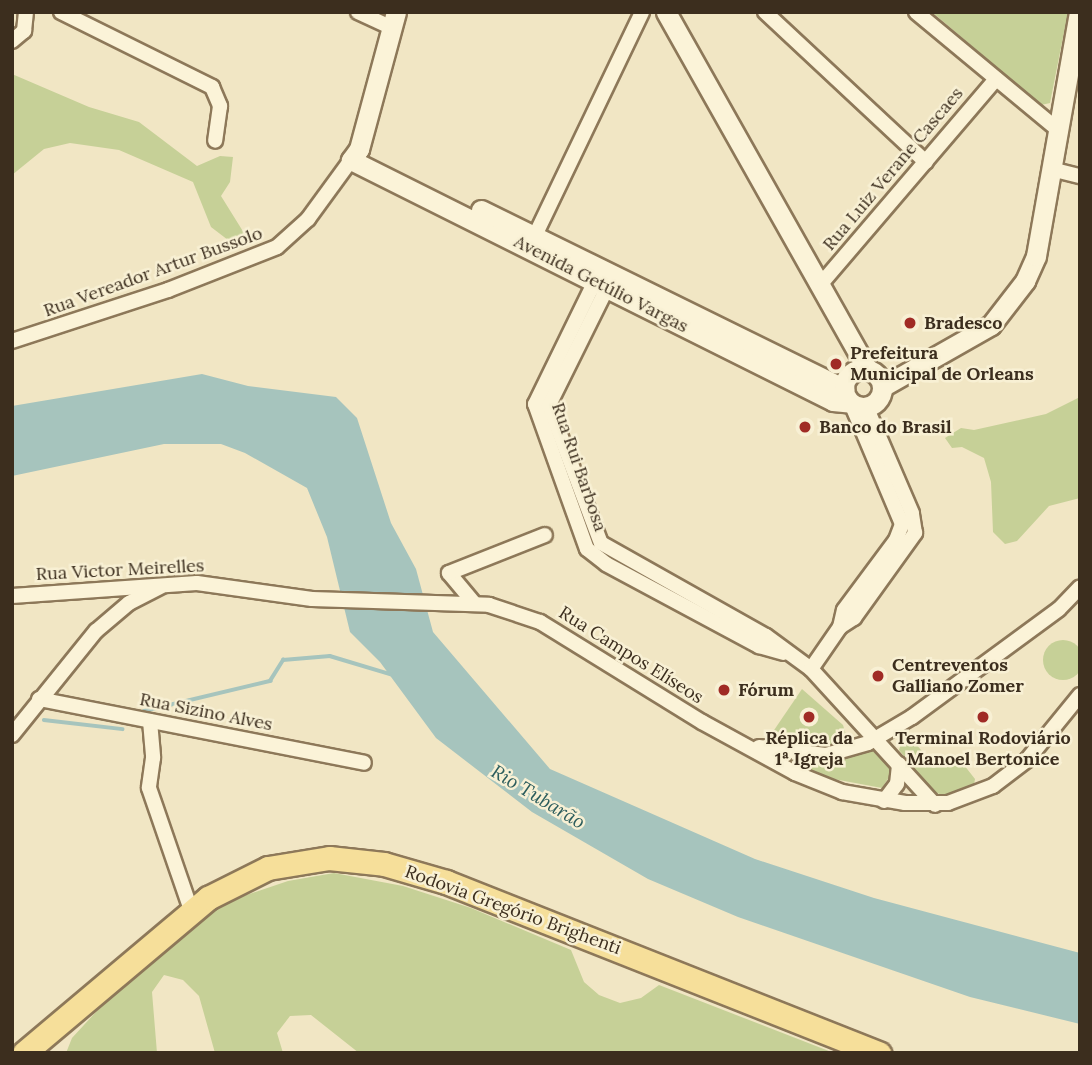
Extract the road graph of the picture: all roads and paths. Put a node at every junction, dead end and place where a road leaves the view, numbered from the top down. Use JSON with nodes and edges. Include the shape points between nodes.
{"nodes":[{"id":1,"x":26,"y":12,"type":"edge"},
{"id":2,"x":61,"y":12,"type":"edge"},
{"id":3,"x":358,"y":12,"type":"edge"},
{"id":4,"x":642,"y":12,"type":"edge"},
{"id":5,"x":666,"y":12,"type":"edge"},
{"id":6,"x":765,"y":12,"type":"edge"},
{"id":7,"x":916,"y":12,"type":"edge"},
{"id":8,"x":1079,"y":12,"type":"edge"},
{"id":9,"x":394,"y":20,"type":"edge"},
{"id":10,"x":12,"y":41,"type":"edge"},
{"id":11,"x":996,"y":79,"type":"junction"},
{"id":12,"x":1058,"y":130,"type":"junction"},
{"id":13,"x":215,"y":141,"type":"dead end"},
{"id":14,"x":355,"y":155,"type":"junction"},
{"id":15,"x":926,"y":162,"type":"junction"},
{"id":16,"x":1051,"y":169,"type":"junction"},
{"id":17,"x":1080,"y":176,"type":"edge"},
{"id":18,"x":532,"y":243,"type":"junction"},
{"id":19,"x":604,"y":278,"type":"junction"},
{"id":20,"x":820,"y":285,"type":"junction"},
{"id":21,"x":12,"y":341,"type":"edge"},
{"id":22,"x":867,"y":369,"type":"junction"},
{"id":23,"x":882,"y":387,"type":"junction"},
{"id":24,"x":854,"y":400,"type":"junction"},
{"id":25,"x":545,"y":535,"type":"dead end"},
{"id":26,"x":169,"y":583,"type":"junction"},
{"id":27,"x":1080,"y":587,"type":"edge"},
{"id":28,"x":12,"y":596,"type":"edge"},
{"id":29,"x":467,"y":603,"type":"junction"},
{"id":30,"x":811,"y":669,"type":"junction"},
{"id":31,"x":1080,"y":695,"type":"edge"},
{"id":32,"x":40,"y":699,"type":"junction"},
{"id":33,"x":150,"y":721,"type":"junction"},
{"id":34,"x":12,"y":735,"type":"edge"},
{"id":35,"x":876,"y":738,"type":"junction"},
{"id":36,"x":744,"y":743,"type":"junction"},
{"id":37,"x":364,"y":763,"type":"dead end"},
{"id":38,"x":899,"y":764,"type":"junction"},
{"id":39,"x":884,"y":801,"type":"junction"},
{"id":40,"x":935,"y":805,"type":"junction"},
{"id":41,"x":191,"y":911,"type":"junction"},
{"id":42,"x":24,"y":1053,"type":"edge"},
{"id":43,"x":879,"y":1053,"type":"edge"}],
"edges":[{"from":1,"to":10,"type":"street","via":[[24,31]]},
{"from":2,"to":13,"type":"street","via":[[207,83],[219,98]]},
{"from":3,"to":9,"type":"street"},
{"from":4,"to":18,"type":"street"},
{"from":5,"to":20,"type":"street"},
{"from":6,"to":15,"type":"street"},
{"from":7,"to":11,"type":"street"},
{"from":8,"to":12,"type":"street"},
{"from":9,"to":14,"type":"street"},
{"from":11,"to":12,"type":"street"},
{"from":11,"to":15,"type":"street","name":"Rua Luiz Verane Cascaes"},
{"from":12,"to":16,"type":"street"},
{"from":14,"to":18,"type":"street","name":"Avenida Getúlio Vargas"},
{"from":14,"to":21,"type":"street","name":"Rua Vereador Artur Bussolo","via":[[308,219],[277,247],[168,290]]},
{"from":15,"to":20,"type":"street","name":"Rua Luiz Verane Cascaes"},
{"from":16,"to":17,"type":"street"},
{"from":16,"to":23,"type":"street","via":[[1035,256],[1006,312]]},
{"from":18,"to":19,"type":"street","name":"Avenida Getúlio Vargas"},
{"from":19,"to":24,"type":"street","name":"Avenida Getúlio Vargas"},
{"from":19,"to":30,"type":"street","name":"Rua Rui Barbosa","via":[[560,368],[535,404],[569,478],[590,554],[610,558]]},
{"from":20,"to":22,"type":"street"},
{"from":22,"to":23,"type":"street","via":[[877,375]]},
{"from":22,"to":24,"type":"street","via":[[850,373]]},
{"from":23,"to":24,"type":"street","via":[[876,402]]},
{"from":24,"to":30,"type":"street","via":[[912,513],[908,531],[854,618],[840,628]]},
{"from":25,"to":29,"type":"street","via":[[449,572]]},
{"from":26,"to":28,"type":"street","name":"Rua Victor Meirelles"},
{"from":26,"to":29,"type":"street","name":"Rua Victor Meirelles","via":[[312,599]]},
{"from":26,"to":32,"type":"street","via":[[114,614]]},
{"from":27,"to":35,"type":"street","via":[[1059,610]]},
{"from":29,"to":36,"type":"street","name":"Rua Campos Elíseos","via":[[540,622]]},
{"from":30,"to":35,"type":"street","name":"Rua Rui Barbosa"},
{"from":31,"to":40,"type":"street","name":"Rua Campos Elíseos","via":[[1027,760],[993,786],[967,799]]},
{"from":32,"to":33,"type":"street","name":"Rua Sizino Alves"},
{"from":32,"to":34,"type":"street"},
{"from":33,"to":37,"type":"street","name":"Rua Sizino Alves"},
{"from":33,"to":41,"type":"street","via":[[153,758],[149,788]]},
{"from":35,"to":36,"type":"street","via":[[826,755]]},
{"from":35,"to":38,"type":"street","name":"Rua Rui Barbosa"},
{"from":36,"to":39,"type":"street","name":"Rua Campos Elíseos","via":[[819,783]]},
{"from":38,"to":39,"type":"street","via":[[897,784]]},
{"from":38,"to":40,"type":"street","name":"Rua Rui Barbosa"},
{"from":39,"to":40,"type":"street","name":"Rua Campos Elíseos"},
{"from":41,"to":42,"type":"main road","name":"Rodovia Gregório Brighenti"},
{"from":41,"to":43,"type":"main road","name":"Rodovia Gregório Brighenti","via":[[245,877],[289,863],[329,858],[384,864],[482,895]]}]}
